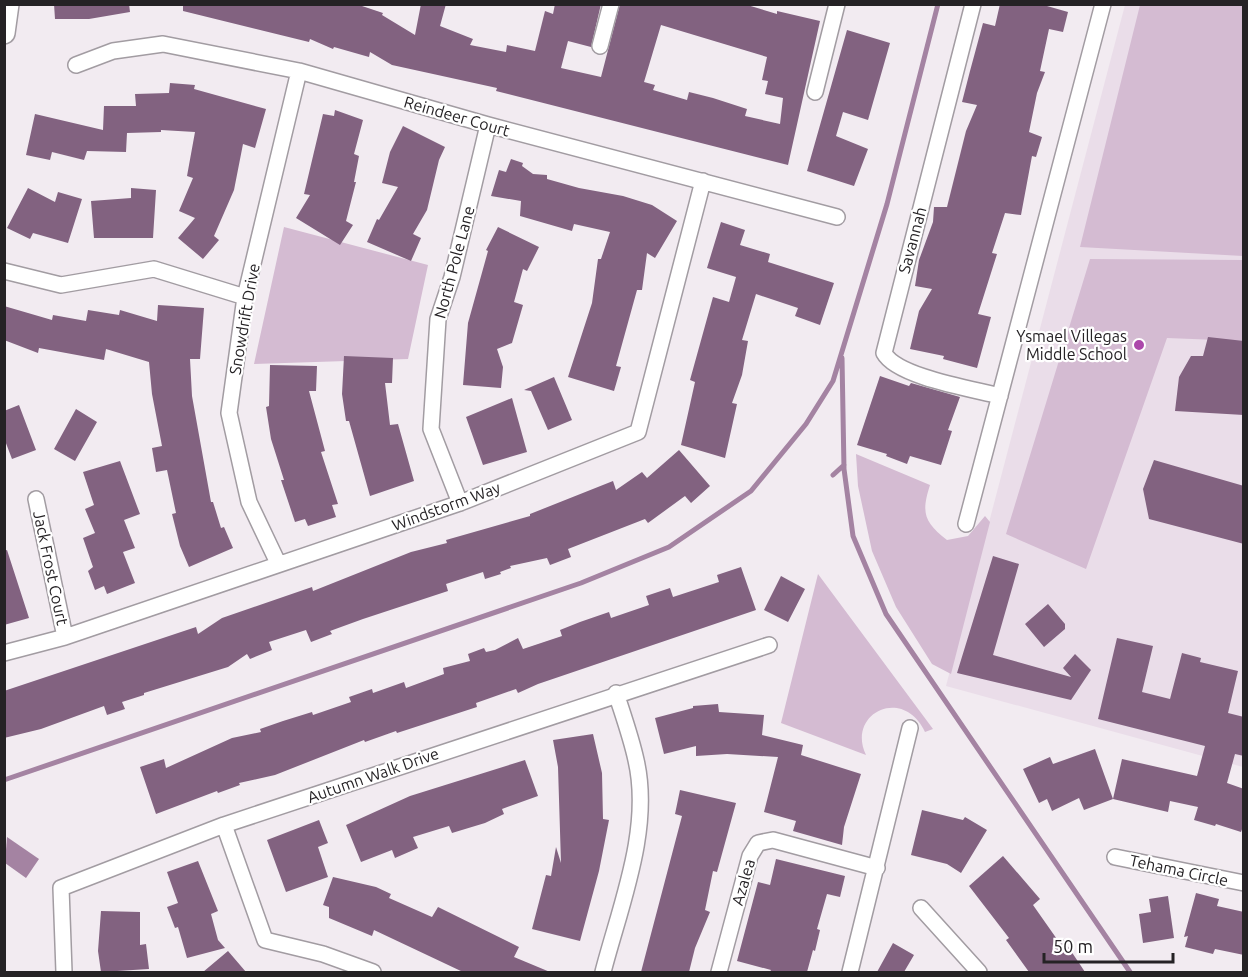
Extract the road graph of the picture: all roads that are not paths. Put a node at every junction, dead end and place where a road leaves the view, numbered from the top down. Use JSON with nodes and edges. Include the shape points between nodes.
{"nodes":[{"id":1,"x":8,"y":4,"type":"edge"},
{"id":2,"x":611,"y":4,"type":"edge"},
{"id":3,"x":974,"y":4,"type":"edge"},
{"id":4,"x":1103,"y":4,"type":"edge"},
{"id":5,"x":833,"y":6,"type":"edge"},
{"id":6,"x":4,"y":33,"type":"edge"},
{"id":7,"x":600,"y":46,"type":"dead end"},
{"id":8,"x":76,"y":65,"type":"dead end"},
{"id":9,"x":299,"y":71,"type":"junction"},
{"id":10,"x":815,"y":92,"type":"dead end"},
{"id":11,"x":488,"y":125,"type":"junction"},
{"id":12,"x":703,"y":181,"type":"junction"},
{"id":13,"x":837,"y":217,"type":"dead end"},
{"id":14,"x":4,"y":271,"type":"edge"},
{"id":15,"x":245,"y":297,"type":"junction"},
{"id":16,"x":1000,"y":396,"type":"junction"},
{"id":17,"x":36,"y":499,"type":"dead end"},
{"id":18,"x":460,"y":503,"type":"junction"},
{"id":19,"x":966,"y":524,"type":"dead end"},
{"id":20,"x":278,"y":563,"type":"junction"},
{"id":21,"x":65,"y":637,"type":"junction"},
{"id":22,"x":769,"y":645,"type":"dead end"},
{"id":23,"x":4,"y":653,"type":"edge"},
{"id":24,"x":616,"y":693,"type":"junction"},
{"id":25,"x":910,"y":729,"type":"dead end"},
{"id":26,"x":224,"y":825,"type":"junction"},
{"id":27,"x":1115,"y":857,"type":"dead end"},
{"id":28,"x":877,"y":868,"type":"junction"},
{"id":29,"x":1244,"y":883,"type":"edge"},
{"id":30,"x":921,"y":908,"type":"dead end"},
{"id":31,"x":64,"y":972,"type":"edge"},
{"id":32,"x":373,"y":972,"type":"edge"},
{"id":33,"x":603,"y":972,"type":"edge"},
{"id":34,"x":719,"y":972,"type":"edge"},
{"id":35,"x":850,"y":972,"type":"edge"},
{"id":36,"x":979,"y":972,"type":"edge"}],
"edges":[{"from":1,"to":6,"type":"street"},
{"from":2,"to":7,"type":"street"},
{"from":3,"to":16,"type":"street","name":"Savannah","via":[[884,353],[902,369]]},
{"from":4,"to":16,"type":"street"},
{"from":5,"to":10,"type":"street"},
{"from":8,"to":9,"type":"street","name":"Reindeer Court","via":[[113,51],[163,44]]},
{"from":9,"to":11,"type":"street","name":"Reindeer Court"},
{"from":9,"to":15,"type":"street","name":"Snowdrift Drive"},
{"from":11,"to":12,"type":"street","name":"Reindeer Court"},
{"from":11,"to":18,"type":"street","name":"North Pole Lane","via":[[452,277],[438,319],[431,429]]},
{"from":12,"to":13,"type":"street","name":"Reindeer Court"},
{"from":12,"to":18,"type":"street","name":"Windstorm Way","via":[[638,432]]},
{"from":14,"to":15,"type":"street","via":[[61,285],[154,269]]},
{"from":15,"to":20,"type":"street","name":"Snowdrift Drive","via":[[229,413],[249,502]]},
{"from":16,"to":19,"type":"street"},
{"from":17,"to":21,"type":"street","name":"Jack Frost Court"},
{"from":18,"to":20,"type":"street","name":"Windstorm Way"},
{"from":20,"to":21,"type":"street","name":"Windstorm Way"},
{"from":21,"to":23,"type":"street","name":"Windstorm Way"},
{"from":22,"to":24,"type":"street","name":"Autumn Walk Drive"},
{"from":24,"to":26,"type":"street","name":"Autumn Walk Drive"},
{"from":24,"to":33,"type":"street","via":[[637,761],[640,803],[635,850]]},
{"from":25,"to":28,"type":"street"},
{"from":26,"to":31,"type":"street","name":"Autumn Walk Drive","via":[[62,888]]},
{"from":26,"to":32,"type":"street","via":[[265,940],[323,954]]},
{"from":27,"to":29,"type":"street","name":"Tehama Circle"},
{"from":28,"to":34,"type":"street","name":"Azalea","via":[[773,840],[758,843],[750,856]]},
{"from":28,"to":35,"type":"street"},
{"from":30,"to":36,"type":"street"}]}
